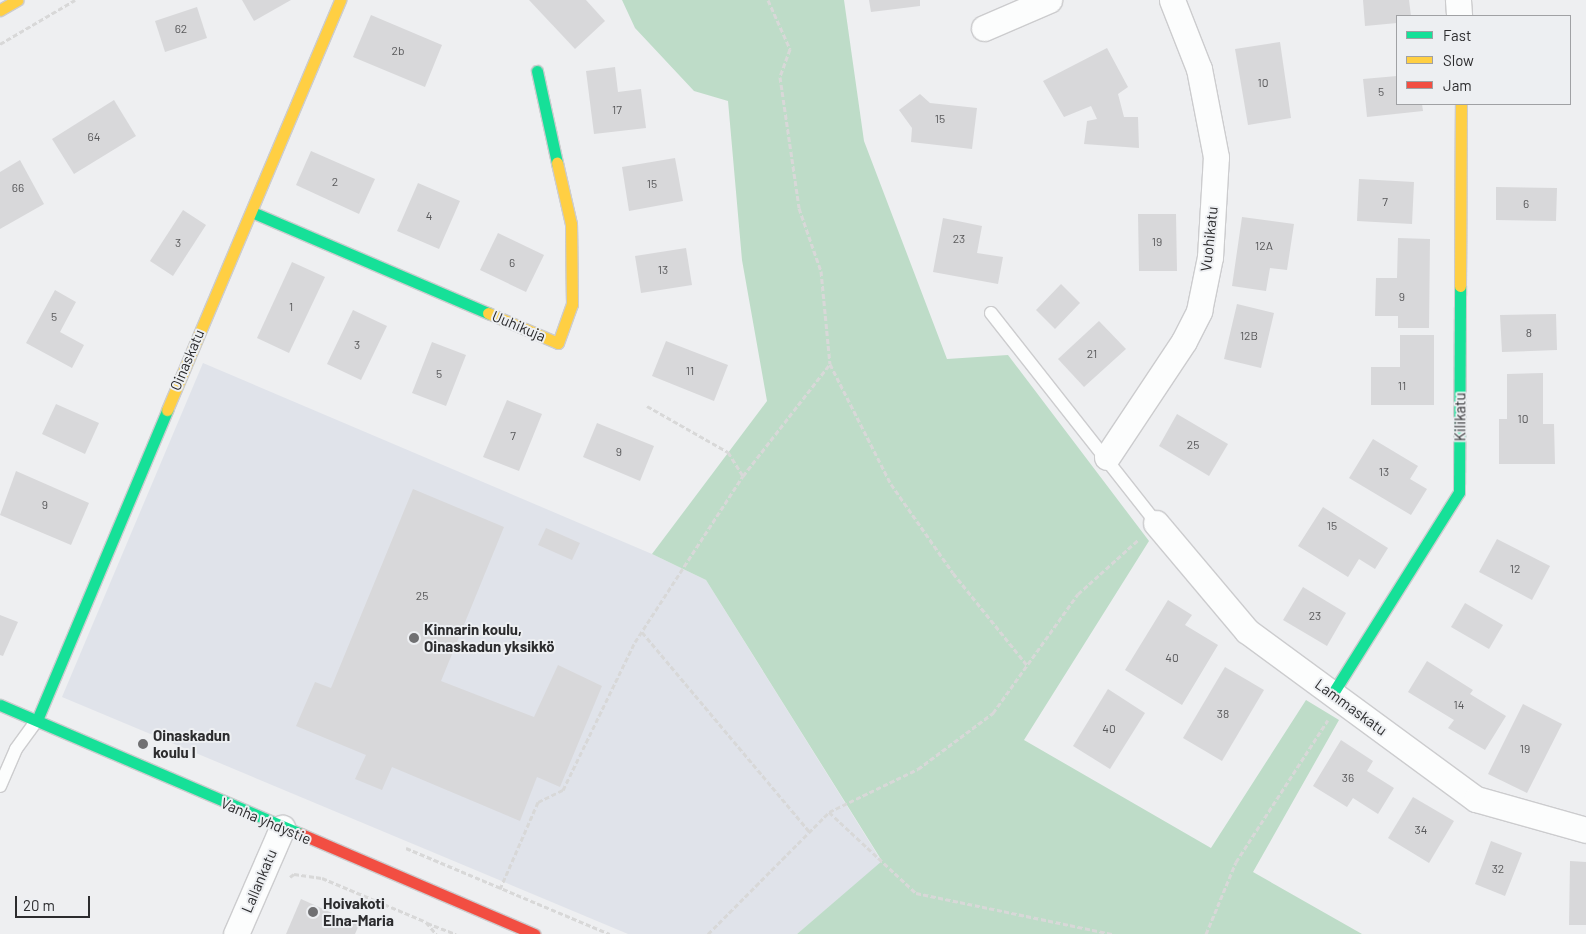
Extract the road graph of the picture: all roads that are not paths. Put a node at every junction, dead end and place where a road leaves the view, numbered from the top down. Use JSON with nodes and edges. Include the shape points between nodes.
{"nodes":[{"id":1,"x":17,"y":0,"type":"edge"},
{"id":2,"x":340,"y":0,"type":"edge"},
{"id":3,"x":1049,"y":0,"type":"edge"},
{"id":4,"x":1172,"y":0,"type":"edge"},
{"id":5,"x":1458,"y":0,"type":"edge"},
{"id":6,"x":0,"y":10,"type":"edge"},
{"id":7,"x":1459,"y":15,"type":"edge"},
{"id":8,"x":984,"y":28,"type":"dead end"},
{"id":9,"x":537,"y":71,"type":"dead end"},
{"id":10,"x":1461,"y":105,"type":"edge"},
{"id":11,"x":252,"y":212,"type":"junction"},
{"id":12,"x":990,"y":313,"type":"dead end"},
{"id":13,"x":1107,"y":457,"type":"junction"},
{"id":14,"x":1156,"y":523,"type":"joint"},
{"id":15,"x":1337,"y":696,"type":"junction"},
{"id":16,"x":0,"y":705,"type":"edge"},
{"id":17,"x":37,"y":720,"type":"junction"},
{"id":18,"x":0,"y":786,"type":"edge"},
{"id":19,"x":282,"y":828,"type":"junction"},
{"id":20,"x":1586,"y":830,"type":"edge"},
{"id":21,"x":236,"y":934,"type":"edge"},
{"id":22,"x":534,"y":934,"type":"edge"}],
"edges":[{"from":1,"to":6,"type":"street"},
{"from":2,"to":11,"type":"street","name":"Oinaskatu"},
{"from":3,"to":8,"type":"street"},
{"from":4,"to":13,"type":"street","name":"Vuohikatu","via":[[1199,69],[1216,157],[1210,257],[1199,311],[1184,341]]},
{"from":5,"to":7,"type":"street"},
{"from":9,"to":11,"type":"street","name":"Uuhikuja","via":[[571,224],[572,304],[558,343]]},
{"from":10,"to":15,"type":"street","name":"Kilikatu","via":[[1459,492]]},
{"from":11,"to":17,"type":"street","name":"Oinaskatu","via":[[182,370]]},
{"from":12,"to":13,"type":"lane"},
{"from":13,"to":14,"type":"lane"},
{"from":14,"to":15,"type":"street","name":"Lammaskatu","via":[[1247,631]]},
{"from":15,"to":20,"type":"street","name":"Lammaskatu","via":[[1476,799]]},
{"from":16,"to":17,"type":"street","name":"Vanha yhdystie"},
{"from":17,"to":18,"type":"lane","via":[[16,749]]},
{"from":17,"to":19,"type":"street","name":"Vanha yhdystie"},
{"from":19,"to":21,"type":"street","name":"Lallankatu"},
{"from":19,"to":22,"type":"street","name":"Vanha yhdystie"}]}
